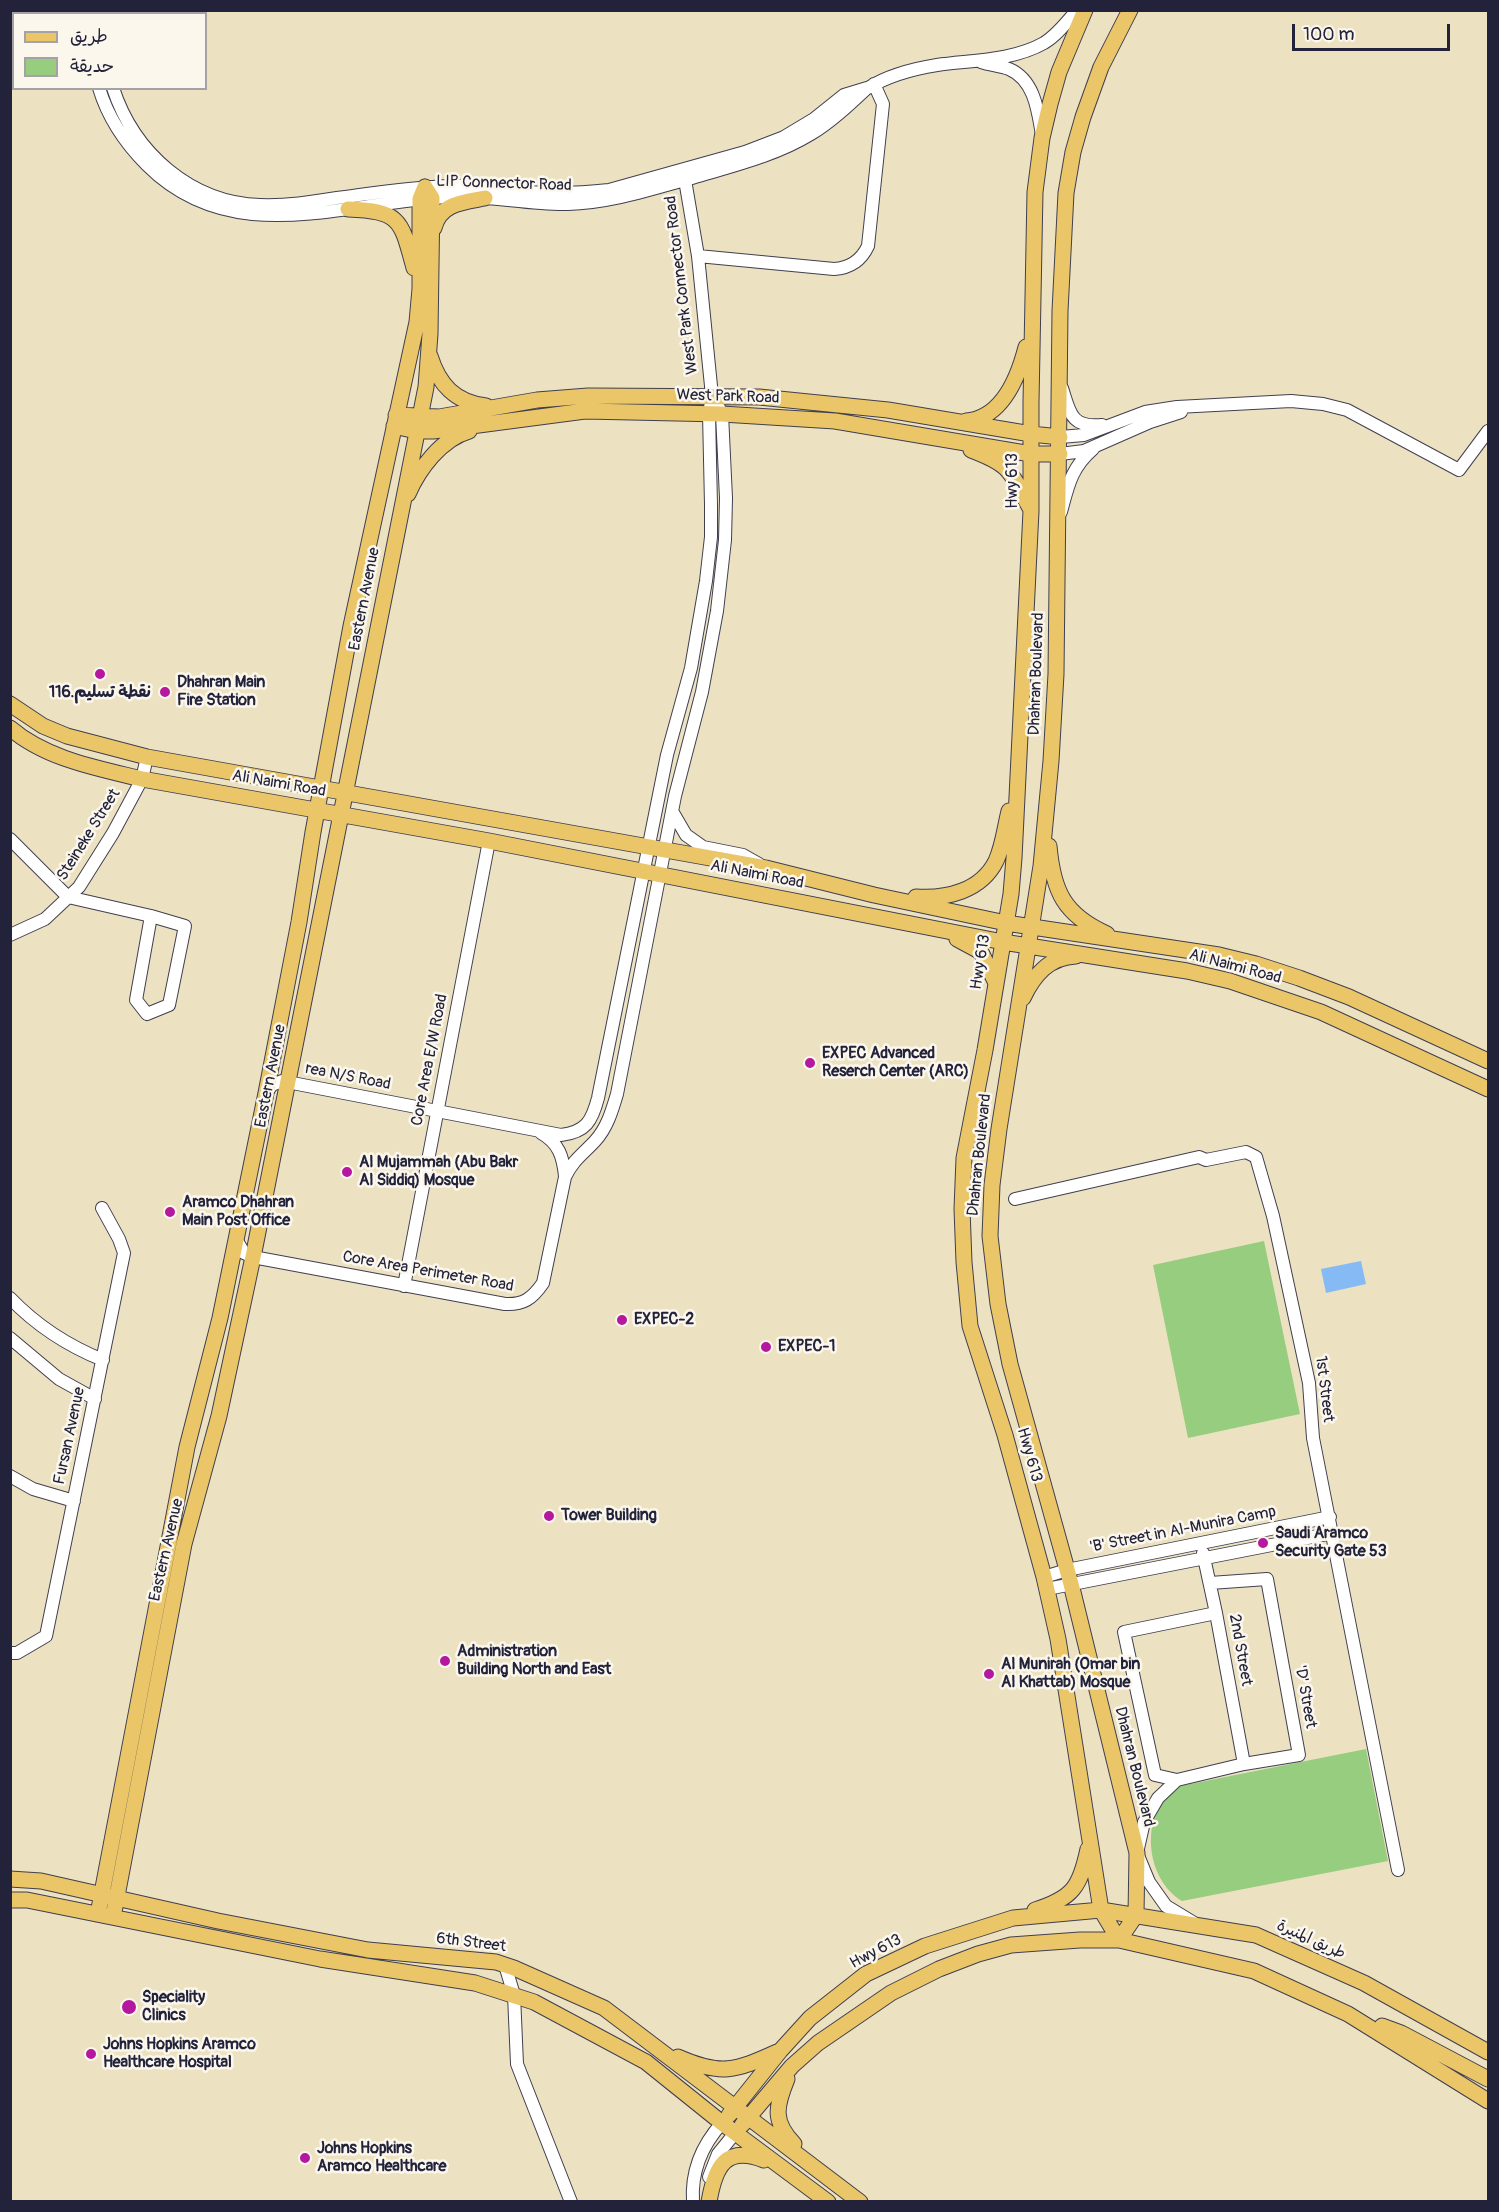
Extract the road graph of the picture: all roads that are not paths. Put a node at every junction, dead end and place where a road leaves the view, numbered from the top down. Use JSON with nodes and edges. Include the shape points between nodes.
{"nodes":[{"id":1,"x":1077,"y":10,"type":"edge"},
{"id":2,"x":1084,"y":10,"type":"edge"},
{"id":3,"x":1130,"y":10,"type":"edge"},
{"id":4,"x":977,"y":62,"type":"junction"},
{"id":5,"x":870,"y":86,"type":"junction"},
{"id":6,"x":100,"y":90,"type":"edge"},
{"id":7,"x":114,"y":90,"type":"edge"},
{"id":8,"x":1042,"y":138,"type":"junction"},
{"id":9,"x":684,"y":174,"type":"junction"},
{"id":10,"x":426,"y":195,"type":"junction"},
{"id":11,"x":485,"y":198,"type":"junction"},
{"id":12,"x":348,"y":208,"type":"junction"},
{"id":13,"x":432,"y":236,"type":"junction"},
{"id":14,"x":698,"y":256,"type":"junction"},
{"id":15,"x":420,"y":289,"type":"junction"},
{"id":16,"x":1033,"y":318,"type":"junction"},
{"id":17,"x":429,"y":353,"type":"junction"},
{"id":18,"x":1060,"y":382,"type":"junction"},
{"id":19,"x":712,"y":396,"type":"junction"},
{"id":20,"x":498,"y":407,"type":"junction"},
{"id":21,"x":1196,"y":407,"type":"junction"},
{"id":22,"x":715,"y":414,"type":"junction"},
{"id":23,"x":395,"y":420,"type":"junction"},
{"id":24,"x":1121,"y":421,"type":"junction"},
{"id":25,"x":957,"y":422,"type":"junction"},
{"id":26,"x":497,"y":423,"type":"junction"},
{"id":27,"x":418,"y":424,"type":"junction"},
{"id":28,"x":1488,"y":431,"type":"edge"},
{"id":29,"x":1031,"y":434,"type":"junction"},
{"id":30,"x":1060,"y":437,"type":"junction"},
{"id":31,"x":940,"y":438,"type":"junction"},
{"id":32,"x":1097,"y":446,"type":"junction"},
{"id":33,"x":1031,"y":454,"type":"junction"},
{"id":34,"x":1060,"y":454,"type":"junction"},
{"id":35,"x":1031,"y":511,"type":"junction"},
{"id":36,"x":1059,"y":519,"type":"junction"},
{"id":37,"x":398,"y":520,"type":"junction"},
{"id":38,"x":10,"y":704,"type":"edge"},
{"id":39,"x":10,"y":728,"type":"edge"},
{"id":40,"x":147,"y":757,"type":"junction"},
{"id":41,"x":1017,"y":776,"type":"junction"},
{"id":42,"x":142,"y":779,"type":"junction"},
{"id":43,"x":322,"y":789,"type":"junction"},
{"id":44,"x":346,"y":794,"type":"junction"},
{"id":45,"x":318,"y":809,"type":"junction"},
{"id":46,"x":672,"y":811,"type":"junction"},
{"id":47,"x":342,"y":813,"type":"junction"},
{"id":48,"x":1046,"y":814,"type":"junction"},
{"id":49,"x":10,"y":839,"type":"edge"},
{"id":50,"x":489,"y":841,"type":"junction"},
{"id":51,"x":648,"y":848,"type":"junction"},
{"id":52,"x":664,"y":850,"type":"junction"},
{"id":53,"x":765,"y":868,"type":"junction"},
{"id":54,"x":644,"y":872,"type":"junction"},
{"id":55,"x":660,"y":875,"type":"junction"},
{"id":56,"x":874,"y":896,"type":"junction"},
{"id":57,"x":68,"y":897,"type":"junction"},
{"id":58,"x":151,"y":916,"type":"junction"},
{"id":59,"x":1006,"y":923,"type":"junction"},
{"id":60,"x":929,"y":928,"type":"junction"},
{"id":61,"x":1031,"y":928,"type":"junction"},
{"id":62,"x":10,"y":935,"type":"edge"},
{"id":63,"x":1003,"y":942,"type":"junction"},
{"id":64,"x":1127,"y":942,"type":"junction"},
{"id":65,"x":1028,"y":945,"type":"junction"},
{"id":66,"x":1094,"y":955,"type":"junction"},
{"id":67,"x":996,"y":984,"type":"junction"},
{"id":68,"x":1016,"y":1014,"type":"junction"},
{"id":69,"x":1488,"y":1061,"type":"edge"},
{"id":70,"x":288,"y":1082,"type":"junction"},
{"id":71,"x":1488,"y":1089,"type":"edge"},
{"id":72,"x":266,"y":1093,"type":"junction"},
{"id":73,"x":438,"y":1111,"type":"junction"},
{"id":74,"x":535,"y":1130,"type":"junction"},
{"id":75,"x":565,"y":1177,"type":"junction"},
{"id":76,"x":1015,"y":1199,"type":"dead end"},
{"id":77,"x":102,"y":1208,"type":"dead end"},
{"id":78,"x":236,"y":1239,"type":"junction"},
{"id":79,"x":253,"y":1257,"type":"junction"},
{"id":80,"x":404,"y":1286,"type":"junction"},
{"id":81,"x":10,"y":1298,"type":"edge"},
{"id":82,"x":10,"y":1338,"type":"edge"},
{"id":83,"x":103,"y":1360,"type":"junction"},
{"id":84,"x":95,"y":1399,"type":"junction"},
{"id":85,"x":10,"y":1476,"type":"edge"},
{"id":86,"x":74,"y":1501,"type":"junction"},
{"id":87,"x":1329,"y":1517,"type":"junction"},
{"id":88,"x":1332,"y":1533,"type":"junction"},
{"id":89,"x":1201,"y":1543,"type":"junction"},
{"id":90,"x":1204,"y":1558,"type":"junction"},
{"id":91,"x":1069,"y":1577,"type":"junction"},
{"id":92,"x":1045,"y":1583,"type":"junction"},
{"id":93,"x":1210,"y":1583,"type":"junction"},
{"id":94,"x":1216,"y":1613,"type":"junction"},
{"id":95,"x":10,"y":1653,"type":"edge"},
{"id":96,"x":1244,"y":1764,"type":"junction"},
{"id":97,"x":1177,"y":1780,"type":"junction"},
{"id":98,"x":1090,"y":1840,"type":"junction"},
{"id":99,"x":1137,"y":1853,"type":"junction"},
{"id":100,"x":1398,"y":1870,"type":"dead end"},
{"id":101,"x":10,"y":1879,"type":"edge"},
{"id":102,"x":102,"y":1894,"type":"junction"},
{"id":103,"x":117,"y":1898,"type":"junction"},
{"id":104,"x":10,"y":1900,"type":"edge"},
{"id":105,"x":1101,"y":1910,"type":"junction"},
{"id":106,"x":98,"y":1914,"type":"junction"},
{"id":107,"x":1136,"y":1915,"type":"junction"},
{"id":108,"x":113,"y":1917,"type":"junction"},
{"id":109,"x":1013,"y":1918,"type":"junction"},
{"id":110,"x":1197,"y":1925,"type":"junction"},
{"id":111,"x":1119,"y":1940,"type":"junction"},
{"id":112,"x":505,"y":1965,"type":"junction"},
{"id":113,"x":514,"y":1995,"type":"junction"},
{"id":114,"x":1348,"y":2014,"type":"junction"},
{"id":115,"x":655,"y":2048,"type":"junction"},
{"id":116,"x":780,"y":2051,"type":"junction"},
{"id":117,"x":1488,"y":2052,"type":"edge"},
{"id":118,"x":792,"y":2066,"type":"junction"},
{"id":119,"x":1488,"y":2079,"type":"edge"},
{"id":120,"x":1488,"y":2101,"type":"edge"},
{"id":121,"x":735,"y":2107,"type":"junction"},
{"id":122,"x":748,"y":2118,"type":"junction"},
{"id":123,"x":722,"y":2123,"type":"junction"},
{"id":124,"x":735,"y":2133,"type":"junction"},
{"id":125,"x":779,"y":2166,"type":"junction"},
{"id":126,"x":821,"y":2172,"type":"junction"},
{"id":127,"x":571,"y":2202,"type":"edge"},
{"id":128,"x":693,"y":2202,"type":"edge"},
{"id":129,"x":707,"y":2202,"type":"edge"},
{"id":130,"x":828,"y":2202,"type":"edge"},
{"id":131,"x":860,"y":2202,"type":"edge"}],
"edges":[{"from":1,"to":4,"type":"street","name":"LIP Connector Road","via":[[1059,31],[1035,48]]},
{"from":2,"to":8,"type":"main road","name":"Hwy 613","via":[[1059,72]]},
{"from":3,"to":18,"type":"main road","name":"Dhahran Boulevard","via":[[1101,67],[1073,152],[1062,249]]},
{"from":4,"to":5,"type":"street","name":"LIP Connector Road","via":[[916,69]]},
{"from":4,"to":8,"type":"street","name":"LIP Connector Road","via":[[1009,69],[1022,79],[1034,97]]},
{"from":5,"to":9,"type":"street","name":"LIP Connector Road","via":[[844,95],[784,137]]},
{"from":5,"to":14,"type":"street","via":[[883,104],[868,246],[859,260],[834,269]]},
{"from":6,"to":12,"type":"street","name":"LIP Connector Road","via":[[126,142],[158,176],[192,199],[257,216]]},
{"from":7,"to":10,"type":"street","name":"LIP Connector Road","via":[[129,125],[154,159],[182,181],[219,198],[284,205]]},
{"from":8,"to":16,"type":"main road","name":"Hwy 613","via":[[1035,192]]},
{"from":9,"to":10,"type":"street","name":"LIP Connector Road","via":[[586,193],[459,185]]},
{"from":9,"to":11,"type":"street","name":"LIP Connector Road","via":[[616,199],[594,202],[544,204]]},
{"from":9,"to":14,"type":"street","name":"West Park Connector Road"},
{"from":10,"to":11,"type":"street","name":"LIP Connector Road"},
{"from":10,"to":12,"type":"street","name":"LIP Connector Road"},
{"from":10,"to":13,"type":"main road","name":"Eastern Avenue"},
{"from":10,"to":15,"type":"main road","name":"Eastern Avenue"},
{"from":11,"to":13,"type":"main road","name":"Eastern Avenue","via":[[450,206],[438,217]]},
{"from":12,"to":15,"type":"main road","name":"Eastern Avenue","via":[[372,210],[395,219],[405,234]]},
{"from":13,"to":17,"type":"main road","name":"Eastern Avenue"},
{"from":14,"to":19,"type":"street","name":"West Park Connector Road"},
{"from":15,"to":23,"type":"main road","name":"Eastern Avenue","via":[[417,322]]},
{"from":16,"to":25,"type":"main road","via":[[1019,374],[1002,400],[977,420]]},
{"from":16,"to":29,"type":"main road","name":"Hwy 613"},
{"from":17,"to":20,"type":"main road","via":[[441,382],[459,398]]},
{"from":17,"to":27,"type":"main road","name":"Eastern Avenue"},
{"from":18,"to":24,"type":"street","via":[[1074,420],[1096,426]]},
{"from":18,"to":30,"type":"main road","name":"Dhahran Boulevard"},
{"from":19,"to":20,"type":"main road","name":"West Park Road","via":[[588,396]]},
{"from":19,"to":22,"type":"street"},
{"from":19,"to":25,"type":"main road","name":"West Park Road","via":[[834,403]]},
{"from":20,"to":27,"type":"main road","name":"West Park Road"},
{"from":21,"to":24,"type":"street","via":[[1145,412]]},
{"from":21,"to":28,"type":"street","via":[[1257,401],[1323,404],[1362,417],[1459,470]]},
{"from":21,"to":32,"type":"street"},
{"from":22,"to":26,"type":"main road","name":"West Park Road","via":[[585,411]]},
{"from":22,"to":31,"type":"main road","name":"West Park Road","via":[[815,419]]},
{"from":22,"to":46,"type":"street","via":[[726,498],[724,564],[702,692]]},
{"from":22,"to":51,"type":"street","name":"rea N/S Road","via":[[706,581],[691,668],[667,755]]},
{"from":23,"to":27,"type":"main road","name":"West Park Road"},
{"from":23,"to":43,"type":"main road","name":"Eastern Avenue","via":[[351,626]]},
{"from":24,"to":30,"type":"street","via":[[1084,435]]},
{"from":25,"to":29,"type":"main road","name":"West Park Road"},
{"from":26,"to":27,"type":"main road","name":"West Park Road","via":[[433,431]]},
{"from":26,"to":37,"type":"main road","via":[[462,433],[438,450],[410,490]]},
{"from":27,"to":37,"type":"main road","name":"Eastern Avenue"},
{"from":29,"to":30,"type":"main road","name":"West Park Road"},
{"from":29,"to":33,"type":"main road","name":"Hwy 613"},
{"from":30,"to":34,"type":"main road","name":"Dhahran Boulevard"},
{"from":31,"to":33,"type":"main road","name":"West Park Road"},
{"from":31,"to":35,"type":"main road","via":[[996,459],[1006,467]]},
{"from":32,"to":34,"type":"street"},
{"from":32,"to":36,"type":"street","via":[[1076,467]]},
{"from":33,"to":34,"type":"main road","name":"West Park Road"},
{"from":33,"to":35,"type":"main road","name":"Hwy 613"},
{"from":34,"to":36,"type":"main road","name":"Dhahran Boulevard"},
{"from":35,"to":41,"type":"main road","name":"Hwy 613"},
{"from":36,"to":48,"type":"main road","name":"Dhahran Boulevard","via":[[1056,674]]},
{"from":37,"to":44,"type":"main road","name":"Eastern Avenue"},
{"from":38,"to":40,"type":"main road","name":"Ali Naimi Road","via":[[43,726],[67,736]]},
{"from":39,"to":42,"type":"main road","name":"Ali Naimi Road","via":[[26,741],[63,757]]},
{"from":40,"to":42,"type":"street","name":"Steineke Street"},
{"from":40,"to":43,"type":"main road","name":"Ali Naimi Road"},
{"from":41,"to":56,"type":"main road","via":[[996,860],[977,883],[935,898]]},
{"from":41,"to":59,"type":"main road","name":"Hwy 613","via":[[1014,858]]},
{"from":42,"to":45,"type":"main road","name":"Ali Naimi Road"},
{"from":42,"to":57,"type":"street","name":"Steineke Street","via":[[102,851]]},
{"from":43,"to":44,"type":"main road","name":"Ali Naimi Road"},
{"from":43,"to":45,"type":"main road","name":"Eastern Avenue"},
{"from":44,"to":47,"type":"main road","name":"Eastern Avenue"},
{"from":44,"to":51,"type":"main road","name":"Ali Naimi Road"},
{"from":45,"to":47,"type":"main road","name":"Ali Naimi Road"},
{"from":45,"to":72,"type":"main road","name":"Eastern Avenue"},
{"from":46,"to":52,"type":"street"},
{"from":46,"to":53,"type":"street","via":[[686,835],[704,847],[742,855]]},
{"from":47,"to":50,"type":"main road","name":"Ali Naimi Road"},
{"from":47,"to":70,"type":"main road","name":"Eastern Avenue"},
{"from":48,"to":61,"type":"main road","name":"Dhahran Boulevard"},
{"from":48,"to":64,"type":"main road","via":[[1051,867],[1059,894],[1091,927]]},
{"from":49,"to":57,"type":"street"},
{"from":50,"to":54,"type":"main road","name":"Ali Naimi Road"},
{"from":50,"to":73,"type":"street","name":"Core Area E/W Road"},
{"from":51,"to":52,"type":"main road","name":"Ali Naimi Road"},
{"from":51,"to":54,"type":"street","name":"rea N/S Road"},
{"from":52,"to":53,"type":"main road","name":"Ali Naimi Road"},
{"from":52,"to":55,"type":"street"},
{"from":53,"to":56,"type":"main road","name":"Ali Naimi Road"},
{"from":54,"to":55,"type":"main road","name":"Ali Naimi Road"},
{"from":54,"to":74,"type":"street","name":"rea N/S Road","via":[[591,1118],[573,1134]]},
{"from":55,"to":60,"type":"main road","name":"Ali Naimi Road"},
{"from":55,"to":75,"type":"street","via":[[612,1112],[595,1141],[571,1164]]},
{"from":56,"to":59,"type":"main road","name":"Ali Naimi Road"},
{"from":57,"to":58,"type":"street"},
{"from":57,"to":62,"type":"street","name":"Steineke Street","via":[[45,919]]},
{"from":58,"to":58,"type":"street","via":[[185,926],[169,1005],[147,1014],[136,1000]]},
{"from":59,"to":61,"type":"main road","name":"Ali Naimi Road"},
{"from":59,"to":63,"type":"main road","name":"Hwy 613"},
{"from":60,"to":63,"type":"main road","name":"Ali Naimi Road"},
{"from":60,"to":67,"type":"main road","via":[[965,941],[981,952]]},
{"from":61,"to":64,"type":"main road","name":"Ali Naimi Road"},
{"from":61,"to":65,"type":"main road","name":"Dhahran Boulevard"},
{"from":63,"to":65,"type":"main road","name":"Ali Naimi Road"},
{"from":63,"to":67,"type":"main road","name":"Hwy 613"},
{"from":64,"to":69,"type":"main road","name":"Ali Naimi Road","via":[[1199,951],[1277,971],[1349,997]]},
{"from":65,"to":66,"type":"main road","name":"Ali Naimi Road"},
{"from":65,"to":68,"type":"main road","name":"Dhahran Boulevard"},
{"from":66,"to":68,"type":"main road","via":[[1065,957],[1047,966],[1030,983]]},
{"from":66,"to":71,"type":"main road","name":"Ali Naimi Road","via":[[1187,971],[1273,995],[1321,1012]]},
{"from":67,"to":92,"type":"main road","name":"Hwy 613","via":[[964,1158],[964,1262],[970,1326],[1005,1435]]},
{"from":68,"to":91,"type":"main road","name":"Dhahran Boulevard","via":[[992,1185],[990,1236],[1010,1364]]},
{"from":70,"to":72,"type":"street","name":"rea N/S Road","via":[[276,1082]]},
{"from":70,"to":73,"type":"street","name":"rea N/S Road"},
{"from":70,"to":79,"type":"main road","name":"Eastern Avenue"},
{"from":72,"to":78,"type":"main road","name":"Eastern Avenue"},
{"from":73,"to":74,"type":"street","name":"rea N/S Road"},
{"from":73,"to":80,"type":"street","name":"Core Area E/W Road"},
{"from":74,"to":75,"type":"street","via":[[561,1152]]},
{"from":75,"to":80,"type":"street","name":"Core Area Perimeter Road","via":[[543,1283],[531,1298],[516,1305],[505,1304]]},
{"from":76,"to":87,"type":"street","name":"1st Street","via":[[1199,1157],[1206,1160],[1246,1152],[1256,1157],[1307,1372],[1313,1438]]},
{"from":77,"to":83,"type":"street","name":"Fursan Avenue","via":[[124,1254]]},
{"from":78,"to":79,"type":"street","via":[[244,1253]]},
{"from":78,"to":102,"type":"main road","name":"Eastern Avenue","via":[[187,1447]]},
{"from":79,"to":80,"type":"street","name":"Core Area Perimeter Road"},
{"from":79,"to":103,"type":"main road","name":"Eastern Avenue","via":[[219,1416],[184,1544]]},
{"from":81,"to":83,"type":"street","via":[[55,1336]]},
{"from":82,"to":84,"type":"street","via":[[59,1379]]},
{"from":83,"to":84,"type":"street","name":"Fursan Avenue"},
{"from":84,"to":86,"type":"street","name":"Fursan Avenue"},
{"from":85,"to":86,"type":"street","via":[[33,1489]]},
{"from":86,"to":95,"type":"street","name":"Fursan Avenue","via":[[46,1636]]},
{"from":87,"to":88,"type":"street","name":"1st Street"},
{"from":87,"to":89,"type":"street","name":"'B' Street in Al-Munira Camp"},
{"from":88,"to":90,"type":"street","name":"'B' Street in Al-Munira Camp"},
{"from":88,"to":100,"type":"street","name":"1st Street"},
{"from":89,"to":90,"type":"street","name":"2nd Street"},
{"from":89,"to":91,"type":"street","name":"'B' Street in Al-Munira Camp"},
{"from":90,"to":91,"type":"street","name":"'B' Street in Al-Munira Camp"},
{"from":90,"to":93,"type":"street","name":"2nd Street"},
{"from":91,"to":92,"type":"street","name":"'B' Street in Al-Munira Camp"},
{"from":91,"to":99,"type":"main road","name":"Dhahran Boulevard"},
{"from":92,"to":98,"type":"main road","name":"Hwy 613","via":[[1058,1639]]},
{"from":93,"to":94,"type":"street","name":"2nd Street"},
{"from":93,"to":96,"type":"street","name":"'D' Street","via":[[1267,1579],[1299,1755]]},
{"from":94,"to":96,"type":"street","name":"2nd Street"},
{"from":94,"to":97,"type":"street","via":[[1124,1632],[1155,1775]]},
{"from":96,"to":97,"type":"street","name":"'D' Street"},
{"from":97,"to":99,"type":"street","via":[[1158,1798],[1144,1822]]},
{"from":98,"to":105,"type":"main road","name":"Hwy 613"},
{"from":98,"to":109,"type":"main road","via":[[1083,1873],[1075,1887],[1050,1905]]},
{"from":99,"to":107,"type":"main road","name":"Dhahran Boulevard"},
{"from":99,"to":110,"type":"street","via":[[1166,1906]]},
{"from":101,"to":102,"type":"main road","name":"6th Street","via":[[41,1881]]},
{"from":102,"to":103,"type":"main road","name":"6th Street"},
{"from":102,"to":106,"type":"main road","name":"Eastern Avenue"},
{"from":103,"to":108,"type":"main road","name":"Eastern Avenue"},
{"from":103,"to":112,"type":"main road","name":"6th Street","via":[[368,1950]]},
{"from":104,"to":106,"type":"main road"},
{"from":105,"to":107,"type":"main road","name":"طريق المنيرة"},
{"from":105,"to":109,"type":"main road","name":"Hwy 613"},
{"from":105,"to":111,"type":"main road","name":"Hwy 613"},
{"from":106,"to":108,"type":"main road"},
{"from":107,"to":110,"type":"main road","name":"طريق المنيرة"},
{"from":107,"to":111,"type":"main road"},
{"from":108,"to":113,"type":"main road","via":[[320,1959],[475,1983]]},
{"from":109,"to":116,"type":"main road","name":"Hwy 613","via":[[925,1946],[866,1974],[810,2018]]},
{"from":110,"to":117,"type":"main road","name":"طريق المنيرة","via":[[1256,1935],[1364,1983]]},
{"from":111,"to":114,"type":"main road","via":[[1254,1971]]},
{"from":111,"to":118,"type":"main road","via":[[1011,1945],[939,1969],[891,1993],[826,2037]]},
{"from":112,"to":113,"type":"street"},
{"from":112,"to":115,"type":"main road","name":"6th Street","via":[[603,2008]]},
{"from":113,"to":123,"type":"main road","via":[[646,2062]]},
{"from":113,"to":127,"type":"street","via":[[517,2064]]},
{"from":114,"to":119,"type":"main road","via":[[1401,2033]]},
{"from":114,"to":120,"type":"main road"},
{"from":115,"to":116,"type":"main road","via":[[700,2067],[725,2070],[749,2065]]},
{"from":115,"to":121,"type":"main road","name":"6th Street"},
{"from":116,"to":121,"type":"main road","name":"Hwy 613"},
{"from":118,"to":122,"type":"main road"},
{"from":118,"to":126,"type":"main road","via":[[778,2105],[780,2126]]},
{"from":121,"to":122,"type":"main road","name":"6th Street"},
{"from":121,"to":123,"type":"main road","name":"Hwy 613"},
{"from":122,"to":124,"type":"main road"},
{"from":122,"to":126,"type":"main road","name":"6th Street"},
{"from":123,"to":124,"type":"main road"},
{"from":123,"to":128,"type":"street","via":[[699,2159]]},
{"from":124,"to":125,"type":"main road"},
{"from":124,"to":129,"type":"street","via":[[711,2170]]},
{"from":125,"to":129,"type":"main road","via":[[751,2155],[732,2155],[718,2171]]},
{"from":125,"to":130,"type":"main road"},
{"from":126,"to":131,"type":"main road","name":"6th Street"}]}
